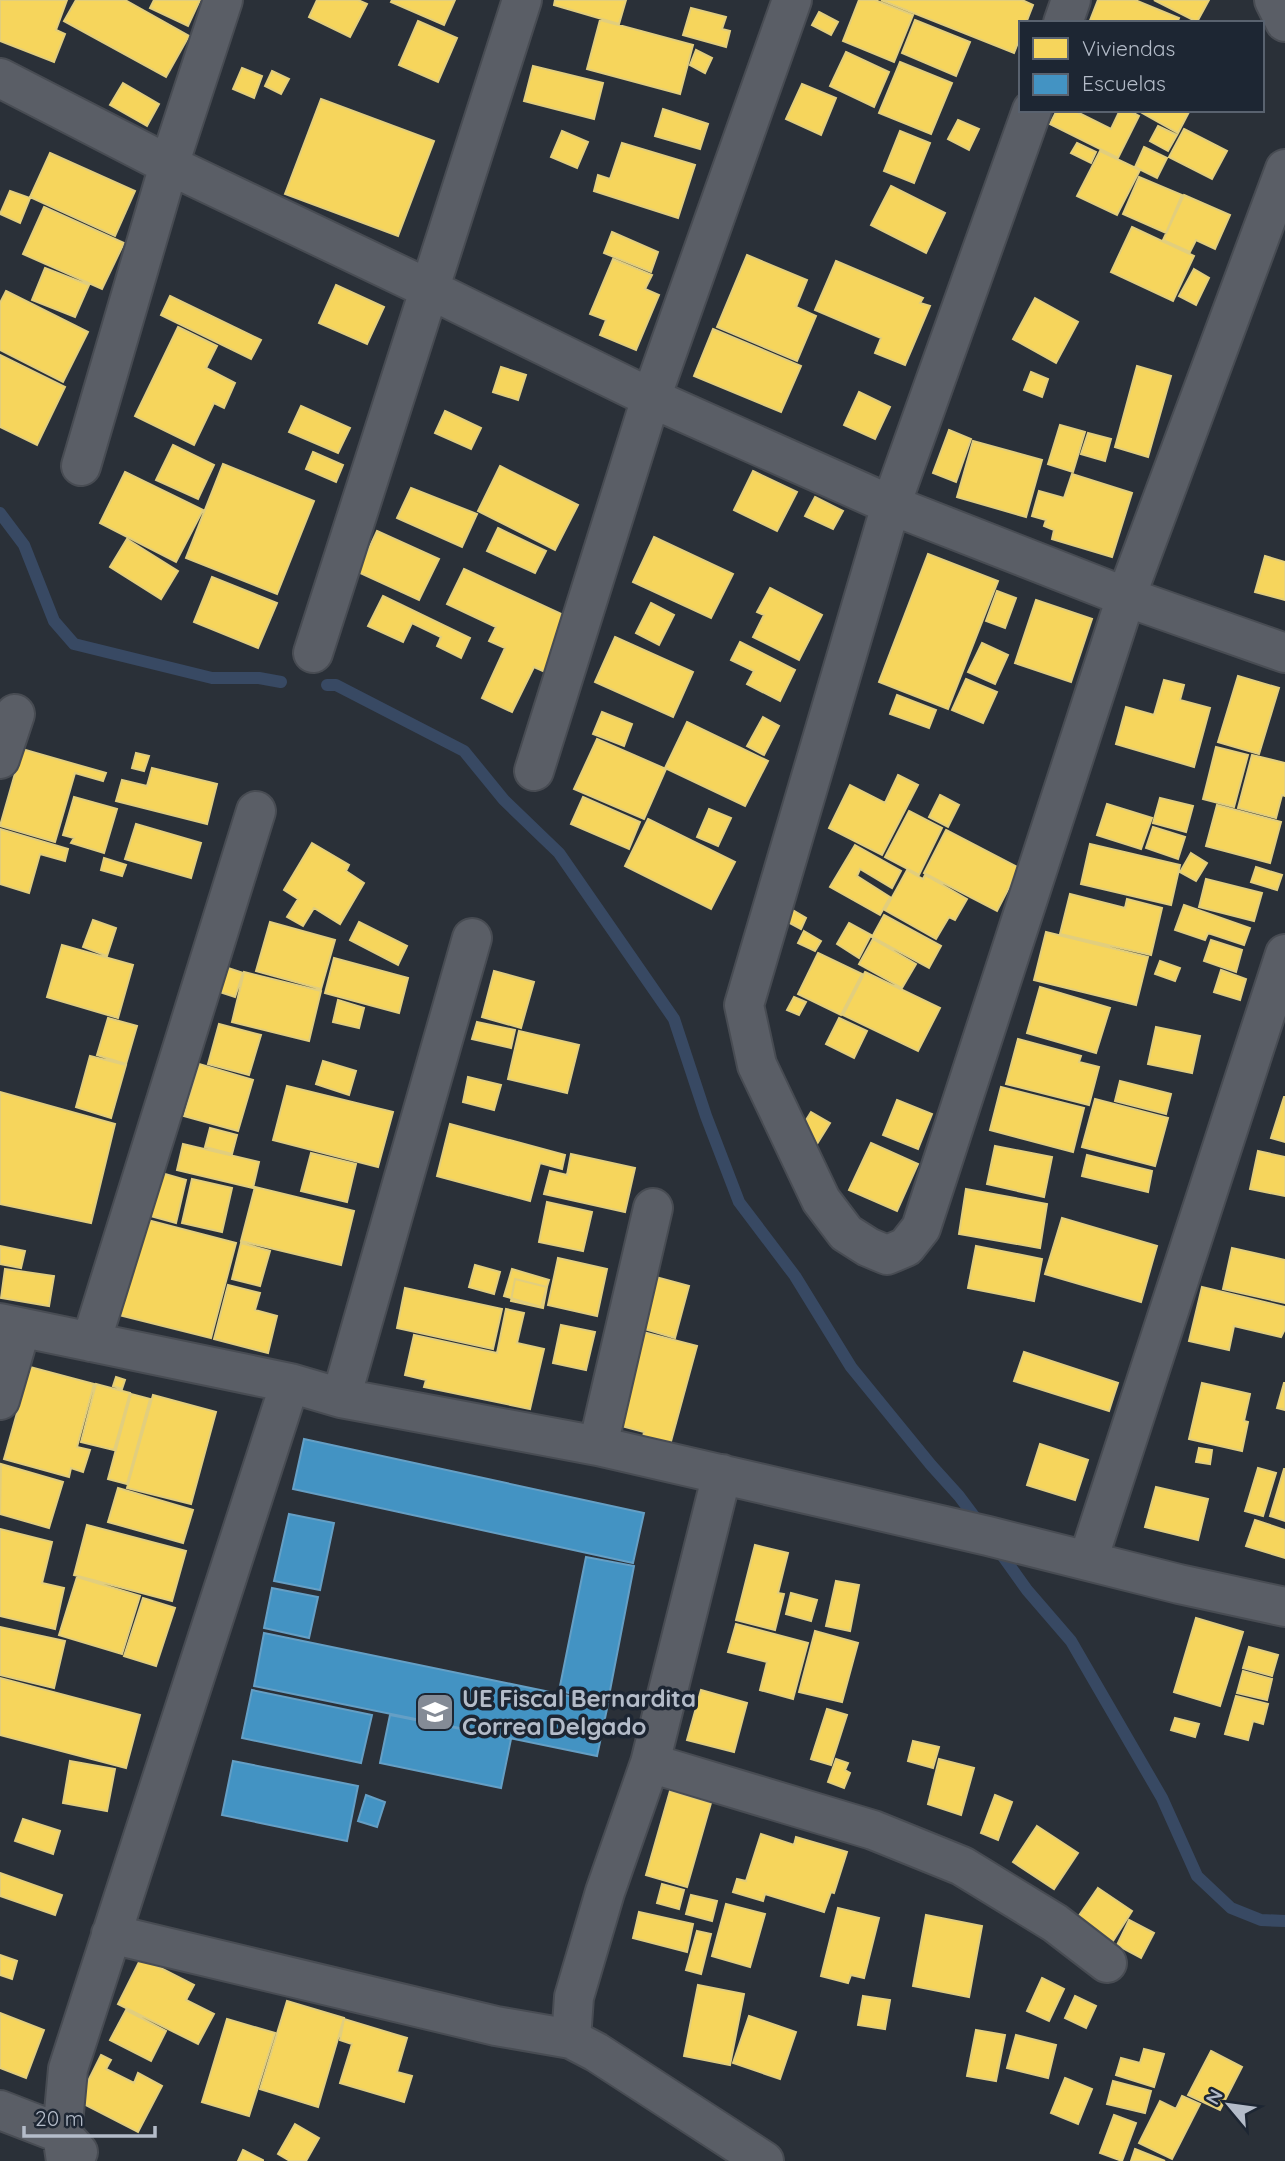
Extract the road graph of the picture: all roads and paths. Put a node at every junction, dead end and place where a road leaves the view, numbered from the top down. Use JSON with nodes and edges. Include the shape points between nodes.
{"nodes":[{"id":1,"x":223,"y":0,"type":"edge"},
{"id":2,"x":523,"y":0,"type":"edge"},
{"id":3,"x":792,"y":0,"type":"edge"},
{"id":4,"x":1071,"y":0,"type":"edge"},
{"id":5,"x":1274,"y":0,"type":"edge"},
{"id":6,"x":1064,"y":21,"type":"edge"},
{"id":7,"x":1285,"y":22,"type":"edge"},
{"id":8,"x":0,"y":78,"type":"edge"},
{"id":9,"x":1031,"y":112,"type":"edge"},
{"id":10,"x":169,"y":165,"type":"junction"},
{"id":11,"x":1285,"y":169,"type":"edge"},
{"id":12,"x":429,"y":289,"type":"junction"},
{"id":13,"x":651,"y":398,"type":"junction"},
{"id":14,"x":81,"y":466,"type":"dead end"},
{"id":15,"x":891,"y":505,"type":"junction"},
{"id":16,"x":1126,"y":597,"type":"junction"},
{"id":17,"x":313,"y":653,"type":"dead end"},
{"id":18,"x":1285,"y":653,"type":"edge"},
{"id":19,"x":15,"y":714,"type":"dead end"},
{"id":20,"x":0,"y":760,"type":"edge"},
{"id":21,"x":534,"y":771,"type":"dead end"},
{"id":22,"x":256,"y":811,"type":"dead end"},
{"id":23,"x":472,"y":938,"type":"dead end"},
{"id":24,"x":1285,"y":954,"type":"edge"},
{"id":25,"x":653,"y":1208,"type":"dead end"},
{"id":26,"x":10,"y":1326,"type":"edge"},
{"id":27,"x":92,"y":1342,"type":"junction"},
{"id":28,"x":289,"y":1383,"type":"junction"},
{"id":29,"x":341,"y":1398,"type":"junction"},
{"id":30,"x":0,"y":1400,"type":"edge"},
{"id":31,"x":598,"y":1446,"type":"junction"},
{"id":32,"x":722,"y":1474,"type":"junction"},
{"id":33,"x":1088,"y":1560,"type":"junction"},
{"id":34,"x":1285,"y":1607,"type":"edge"},
{"id":35,"x":650,"y":1763,"type":"junction"},
{"id":36,"x":111,"y":1934,"type":"junction"},
{"id":37,"x":1107,"y":1963,"type":"dead end"},
{"id":38,"x":571,"y":2039,"type":"junction"},
{"id":39,"x":0,"y":2110,"type":"edge"},
{"id":40,"x":72,"y":2152,"type":"edge"},
{"id":41,"x":764,"y":2161,"type":"edge"}],
"edges":[{"from":1,"to":10,"type":"street"},
{"from":2,"to":12,"type":"street"},
{"from":3,"to":13,"type":"street"},
{"from":4,"to":6,"type":"street"},
{"from":5,"to":7,"type":"street"},
{"from":8,"to":10,"type":"street"},
{"from":9,"to":15,"type":"street"},
{"from":10,"to":12,"type":"street"},
{"from":10,"to":14,"type":"street"},
{"from":11,"to":16,"type":"street"},
{"from":12,"to":13,"type":"street"},
{"from":12,"to":17,"type":"street"},
{"from":13,"to":15,"type":"street"},
{"from":13,"to":21,"type":"street"},
{"from":15,"to":16,"type":"street"},
{"from":15,"to":16,"type":"street","via":[[744,1005],[757,1065],[821,1200],[846,1233],[887,1255],[906,1247],[921,1228]]},
{"from":16,"to":18,"type":"street"},
{"from":19,"to":20,"type":"street"},
{"from":22,"to":27,"type":"street"},
{"from":23,"to":29,"type":"street"},
{"from":24,"to":33,"type":"street"},
{"from":25,"to":31,"type":"street"},
{"from":26,"to":27,"type":"street"},
{"from":26,"to":30,"type":"street"},
{"from":27,"to":28,"type":"street"},
{"from":28,"to":29,"type":"street"},
{"from":28,"to":36,"type":"street"},
{"from":29,"to":31,"type":"street"},
{"from":31,"to":32,"type":"street"},
{"from":32,"to":33,"type":"street"},
{"from":32,"to":35,"type":"street"},
{"from":33,"to":34,"type":"street"},
{"from":35,"to":37,"type":"street","via":[[873,1829],[962,1866],[1055,1923]]},
{"from":35,"to":38,"type":"street","via":[[574,1997]]},
{"from":36,"to":38,"type":"street","via":[[496,2026]]},
{"from":36,"to":40,"type":"street","via":[[68,2069]]},
{"from":38,"to":41,"type":"street"},
{"from":39,"to":40,"type":"street"}]}
